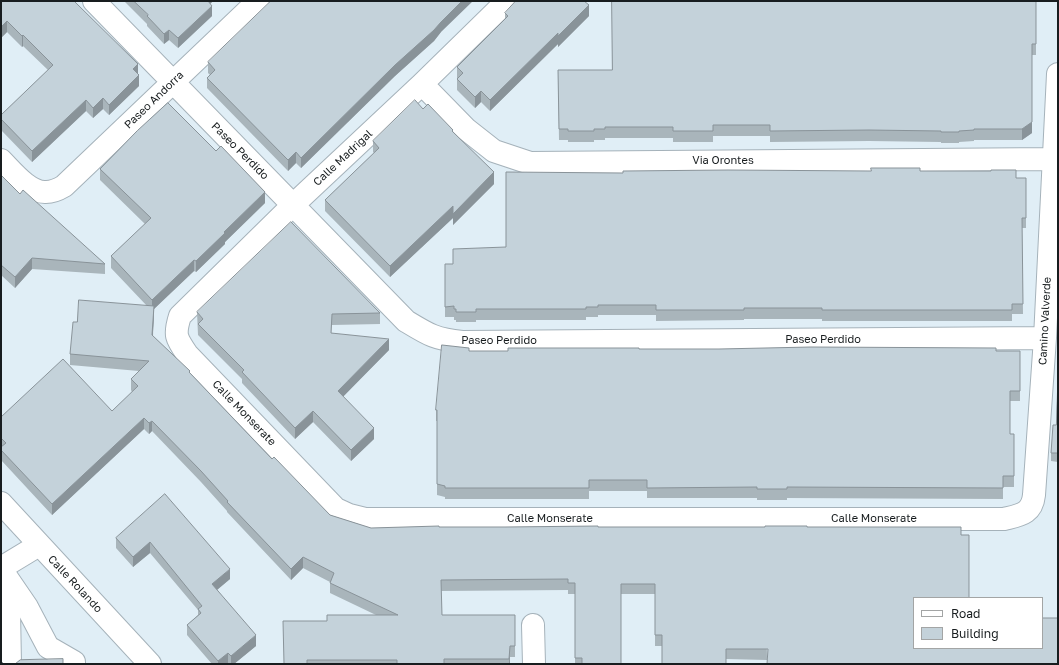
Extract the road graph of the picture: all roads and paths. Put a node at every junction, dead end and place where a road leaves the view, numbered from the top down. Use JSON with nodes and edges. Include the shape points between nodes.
{"nodes":[{"id":1,"x":94,"y":1,"type":"edge"},
{"id":2,"x":258,"y":1,"type":"edge"},
{"id":3,"x":507,"y":1,"type":"edge"},
{"id":4,"x":1058,"y":74,"type":"edge"},
{"id":5,"x":172,"y":82,"type":"junction"},
{"id":6,"x":422,"y":84,"type":"junction"},
{"id":7,"x":1053,"y":159,"type":"junction"},
{"id":8,"x":1,"y":160,"type":"edge"},
{"id":9,"x":293,"y":204,"type":"junction"},
{"id":10,"x":180,"y":316,"type":"joint"},
{"id":11,"x":1045,"y":338,"type":"junction"},
{"id":12,"x":1,"y":503,"type":"edge"},
{"id":13,"x":1021,"y":515,"type":"joint"},
{"id":14,"x":39,"y":544,"type":"junction"},
{"id":15,"x":1,"y":568,"type":"edge"},
{"id":16,"x":1,"y":600,"type":"edge"},
{"id":17,"x":533,"y":625,"type":"dead end"},
{"id":18,"x":10,"y":664,"type":"edge"},
{"id":19,"x":74,"y":664,"type":"edge"},
{"id":20,"x":150,"y":664,"type":"edge"},
{"id":21,"x":534,"y":664,"type":"edge"}],
"edges":[{"from":1,"to":5,"type":"street","name":"Paseo Perdido"},
{"from":2,"to":5,"type":"street","name":"Paseo Andorra"},
{"from":3,"to":6,"type":"street","name":"Calle Madrigal"},
{"from":4,"to":7,"type":"street","name":"Camino Valverde"},
{"from":5,"to":8,"type":"street","name":"Paseo Andorra","via":[[64,186],[45,192],[35,189],[22,182]]},
{"from":5,"to":9,"type":"street","name":"Paseo Perdido"},
{"from":6,"to":7,"type":"street","name":"Via Orontes","via":[[466,129],[494,151],[530,163]]},
{"from":6,"to":9,"type":"street","name":"Calle Madrigal"},
{"from":7,"to":11,"type":"street","name":"Camino Valverde"},
{"from":9,"to":10,"type":"street","name":"Calle Madrigal"},
{"from":9,"to":11,"type":"street","name":"Paseo Perdido","via":[[406,321],[427,335],[441,340],[510,342]]},
{"from":10,"to":13,"type":"street","name":"Calle Monserate","via":[[176,327],[177,340],[187,354],[336,509],[365,519],[1004,519]]},
{"from":11,"to":13,"type":"street","name":"Camino Valverde","via":[[1033,503],[1030,509]]},
{"from":12,"to":14,"type":"street","name":"Calle Rolando"},
{"from":14,"to":15,"type":"street"},
{"from":14,"to":20,"type":"street","name":"Calle Rolando"},
{"from":15,"to":19,"type":"street","via":[[27,607],[48,647]]},
{"from":16,"to":18,"type":"street","via":[[9,611]]},
{"from":17,"to":21,"type":"street"}]}
